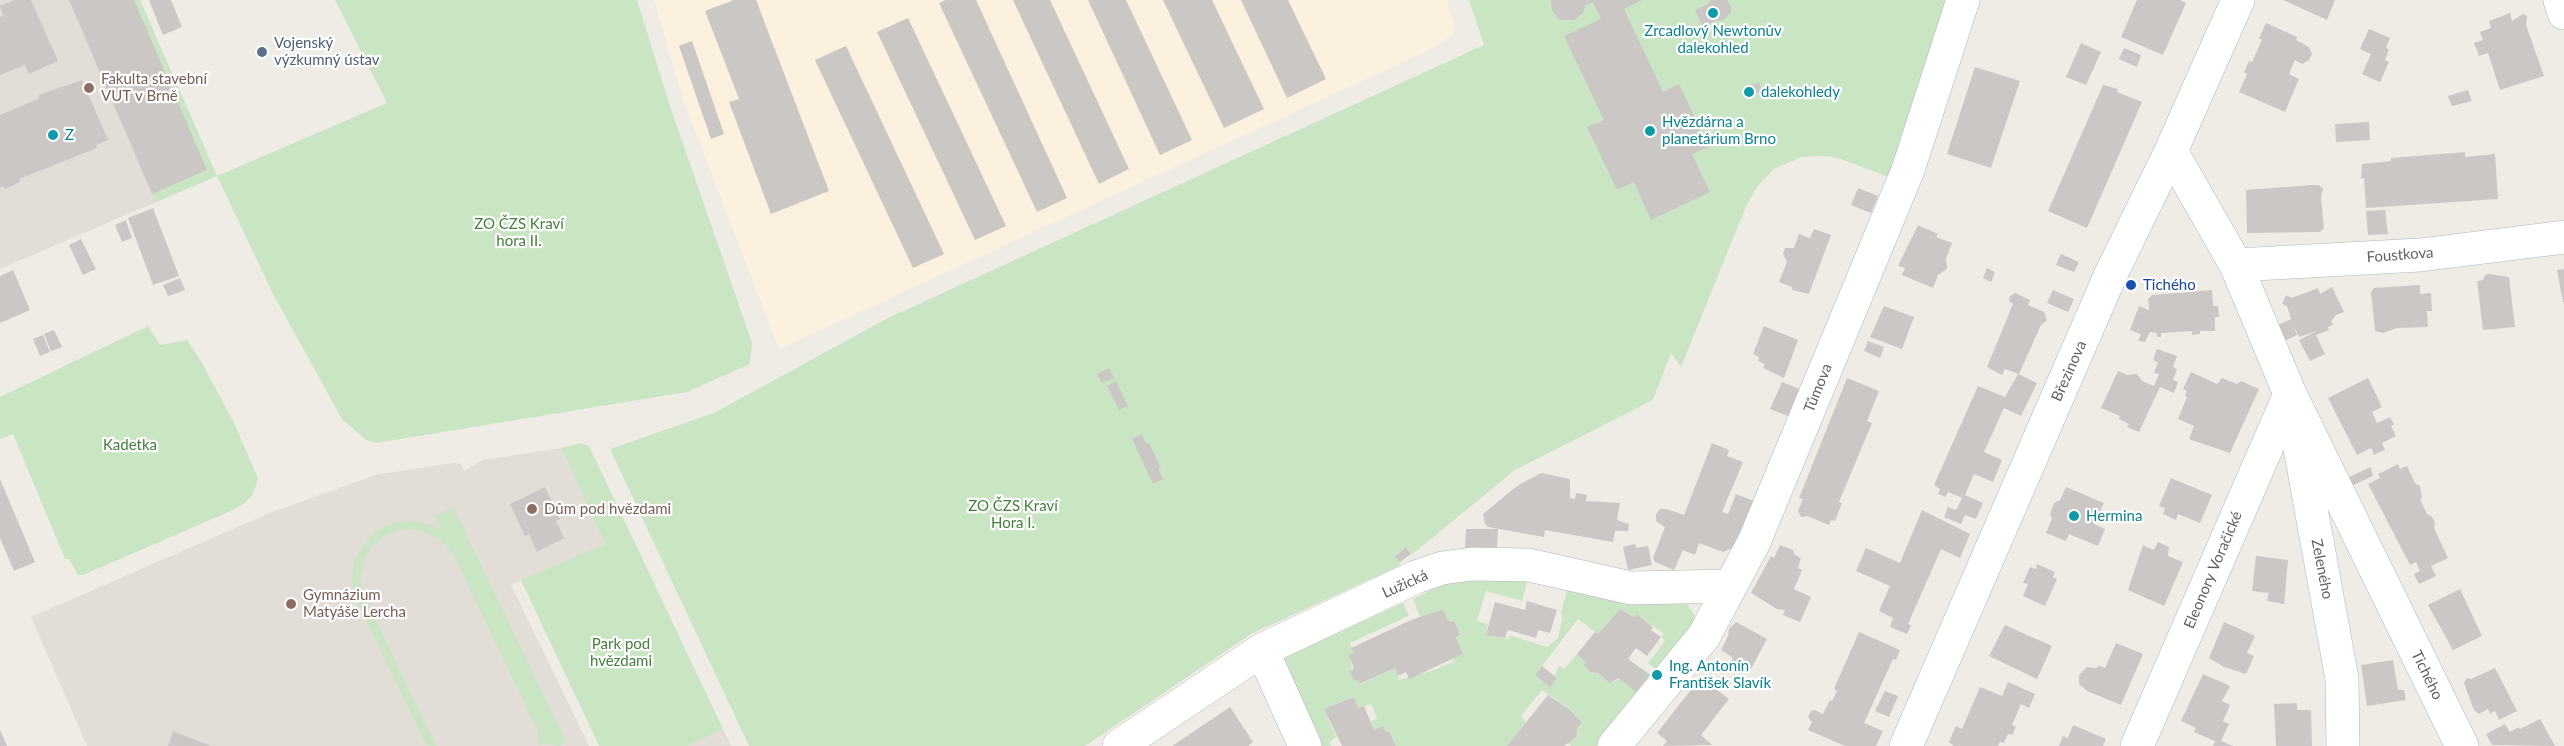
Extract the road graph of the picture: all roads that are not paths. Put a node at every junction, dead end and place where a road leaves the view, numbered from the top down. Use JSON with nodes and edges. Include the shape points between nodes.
{"nodes":[{"id":1,"x":1963,"y":0,"type":"edge"},
{"id":2,"x":2238,"y":0,"type":"edge"},
{"id":3,"x":2560,"y":0,"type":"edge"},
{"id":4,"x":2564,"y":14,"type":"edge"},
{"id":5,"x":2171,"y":151,"type":"junction"},
{"id":6,"x":2564,"y":237,"type":"edge"},
{"id":7,"x":2236,"y":265,"type":"junction"},
{"id":8,"x":2290,"y":394,"type":"junction"},
{"id":9,"x":1729,"y":586,"type":"junction"},
{"id":10,"x":1262,"y":650,"type":"junction"},
{"id":11,"x":1119,"y":746,"type":"edge"},
{"id":12,"x":1305,"y":746,"type":"edge"},
{"id":13,"x":1614,"y":746,"type":"edge"},
{"id":14,"x":1906,"y":746,"type":"edge"},
{"id":15,"x":2137,"y":746,"type":"edge"},
{"id":16,"x":2343,"y":746,"type":"edge"},
{"id":17,"x":2462,"y":746,"type":"edge"}],
"edges":[{"from":1,"to":9,"type":"street","name":"Tůmova","via":[[1908,170],[1754,542]]},
{"from":2,"to":5,"type":"street","name":"Březinova"},
{"from":3,"to":4,"type":"street"},
{"from":5,"to":7,"type":"street","name":"Tichého"},
{"from":5,"to":14,"type":"street","name":"Březinova","via":[[2110,276]]},
{"from":6,"to":7,"type":"street","name":"Foustkova","via":[[2420,255]]},
{"from":7,"to":8,"type":"street","name":"Tichého"},
{"from":8,"to":15,"type":"street","name":"Eleonory Voračické"},
{"from":8,"to":16,"type":"street","name":"Zeleného","via":[[2342,679]]},
{"from":8,"to":17,"type":"street","name":"Tichého"},
{"from":9,"to":10,"type":"street","name":"Lužická","via":[[1631,588],[1529,565],[1442,568]]},
{"from":9,"to":13,"type":"street","name":"Tůmova","via":[[1704,636]]},
{"from":10,"to":11,"type":"street","name":"Lužická"},
{"from":10,"to":12,"type":"street"}]}
